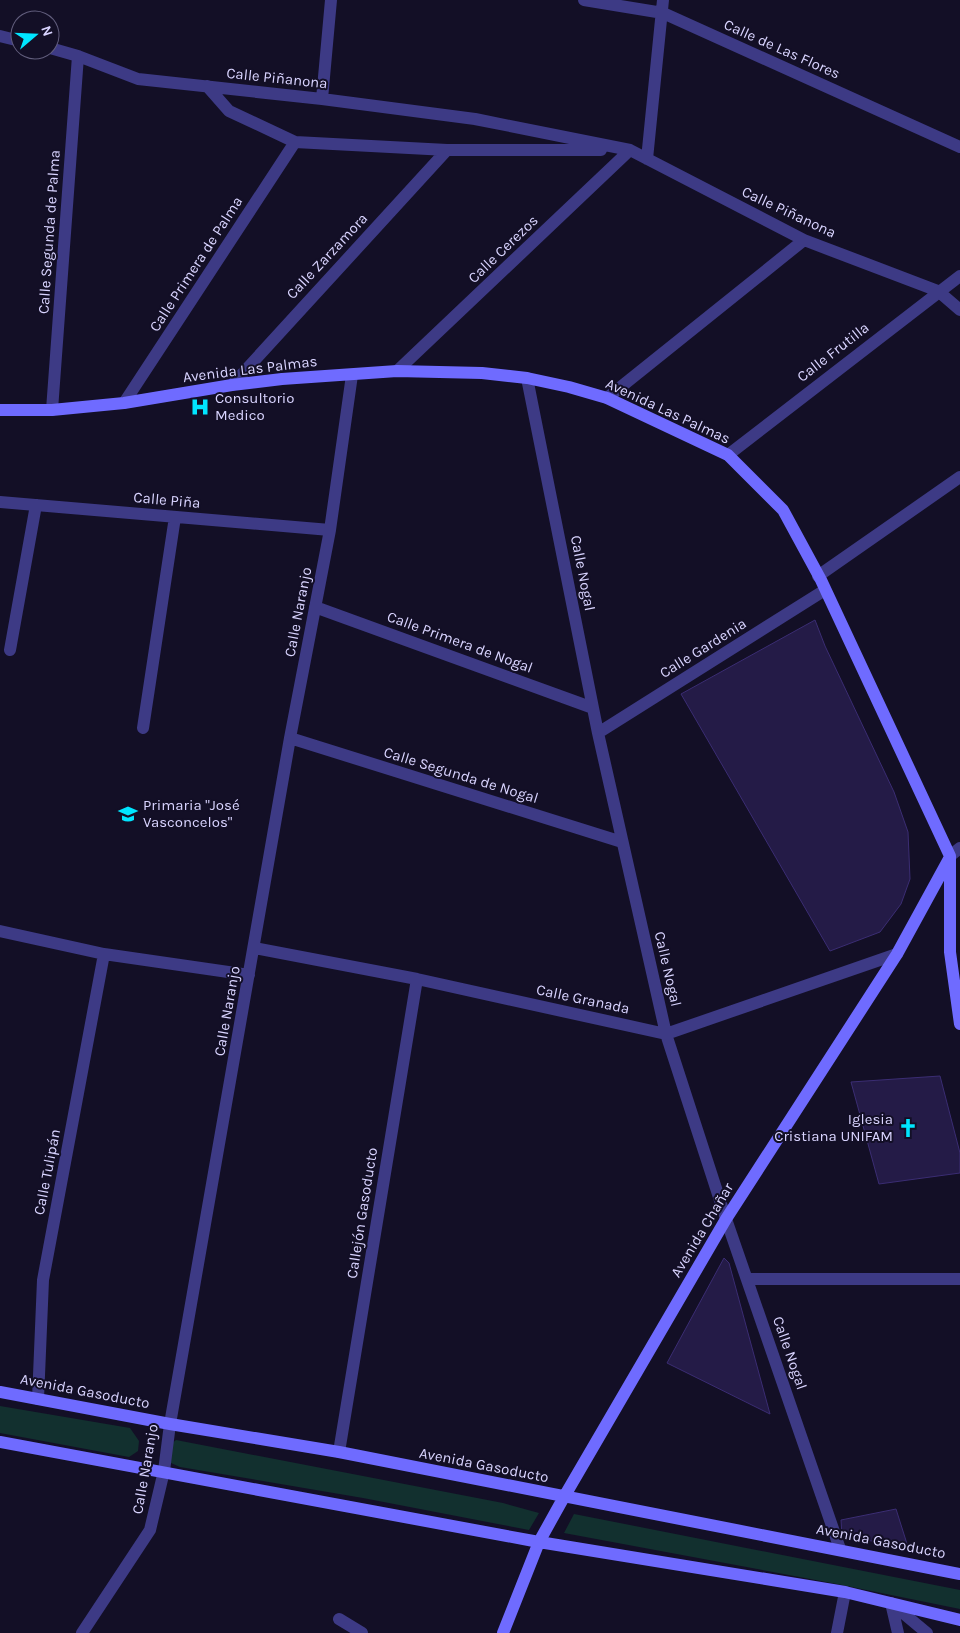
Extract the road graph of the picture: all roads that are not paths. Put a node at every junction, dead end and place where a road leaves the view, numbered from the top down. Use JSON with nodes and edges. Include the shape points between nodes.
{"nodes":[{"id":1,"x":331,"y":0,"type":"edge"},
{"id":2,"x":584,"y":0,"type":"edge"},
{"id":3,"x":663,"y":6,"type":"edge"},
{"id":4,"x":60,"y":51,"type":"edge"},
{"id":5,"x":78,"y":56,"type":"junction"},
{"id":6,"x":207,"y":86,"type":"junction"},
{"id":7,"x":322,"y":99,"type":"junction"},
{"id":8,"x":295,"y":142,"type":"junction"},
{"id":9,"x":960,"y":147,"type":"edge"},
{"id":10,"x":447,"y":150,"type":"junction"},
{"id":11,"x":630,"y":150,"type":"junction"},
{"id":12,"x":647,"y":159,"type":"junction"},
{"id":13,"x":804,"y":240,"type":"junction"},
{"id":14,"x":960,"y":276,"type":"edge"},
{"id":15,"x":938,"y":291,"type":"junction"},
{"id":16,"x":960,"y":310,"type":"edge"},
{"id":17,"x":397,"y":371,"type":"junction"},
{"id":18,"x":352,"y":375,"type":"junction"},
{"id":19,"x":527,"y":378,"type":"junction"},
{"id":20,"x":232,"y":385,"type":"junction"},
{"id":21,"x":608,"y":398,"type":"junction"},
{"id":22,"x":124,"y":403,"type":"junction"},
{"id":23,"x":0,"y":410,"type":"edge"},
{"id":24,"x":52,"y":410,"type":"junction"},
{"id":25,"x":728,"y":456,"type":"junction"},
{"id":26,"x":960,"y":477,"type":"edge"},
{"id":27,"x":0,"y":502,"type":"edge"},
{"id":28,"x":36,"y":505,"type":"junction"},
{"id":29,"x":175,"y":517,"type":"junction"},
{"id":30,"x":330,"y":530,"type":"junction"},
{"id":31,"x":818,"y":576,"type":"junction"},
{"id":32,"x":825,"y":590,"type":"junction"},
{"id":33,"x":315,"y":607,"type":"junction"},
{"id":34,"x":10,"y":650,"type":"dead end"},
{"id":35,"x":593,"y":708,"type":"junction"},
{"id":36,"x":143,"y":728,"type":"dead end"},
{"id":37,"x":598,"y":733,"type":"junction"},
{"id":38,"x":290,"y":738,"type":"junction"},
{"id":39,"x":622,"y":842,"type":"junction"},
{"id":40,"x":955,"y":852,"type":"edge"},
{"id":41,"x":0,"y":931,"type":"edge"},
{"id":42,"x":254,"y":948,"type":"junction"},
{"id":43,"x":104,"y":954,"type":"junction"},
{"id":44,"x":897,"y":954,"type":"junction"},
{"id":45,"x":249,"y":975,"type":"junction"},
{"id":46,"x":417,"y":979,"type":"junction"},
{"id":47,"x":960,"y":1024,"type":"edge"},
{"id":48,"x":666,"y":1034,"type":"junction"},
{"id":49,"x":726,"y":1219,"type":"junction"},
{"id":50,"x":747,"y":1279,"type":"junction"},
{"id":51,"x":960,"y":1280,"type":"edge"},
{"id":52,"x":0,"y":1392,"type":"edge"},
{"id":53,"x":38,"y":1399,"type":"junction"},
{"id":54,"x":170,"y":1424,"type":"junction"},
{"id":55,"x":0,"y":1442,"type":"edge"},
{"id":56,"x":339,"y":1452,"type":"junction"},
{"id":57,"x":164,"y":1471,"type":"junction"},
{"id":58,"x":564,"y":1497,"type":"junction"},
{"id":59,"x":539,"y":1542,"type":"junction"},
{"id":60,"x":840,"y":1549,"type":"junction"},
{"id":61,"x":960,"y":1574,"type":"edge"},
{"id":62,"x":845,"y":1592,"type":"junction"},
{"id":63,"x":890,"y":1603,"type":"junction"},
{"id":64,"x":339,"y":1619,"type":"dead end"},
{"id":65,"x":960,"y":1620,"type":"edge"},
{"id":66,"x":839,"y":1631,"type":"edge"},
{"id":67,"x":82,"y":1633,"type":"edge"},
{"id":68,"x":362,"y":1633,"type":"edge"},
{"id":69,"x":503,"y":1633,"type":"edge"},
{"id":70,"x":898,"y":1633,"type":"edge"},
{"id":71,"x":927,"y":1633,"type":"edge"}],
"edges":[{"from":1,"to":7,"type":"street"},
{"from":2,"to":3,"type":"street","name":"Calle de Las Flores"},
{"from":3,"to":9,"type":"street","name":"Calle de Las Flores"},
{"from":3,"to":12,"type":"street"},
{"from":4,"to":5,"type":"street"},
{"from":5,"to":6,"type":"street","via":[[138,79]]},
{"from":5,"to":24,"type":"street","name":"Calle Segunda de Palma"},
{"from":6,"to":7,"type":"street","name":"Calle Piñanona"},
{"from":6,"to":8,"type":"street","name":"Calle Piñanona","via":[[229,111]]},
{"from":7,"to":11,"type":"street","name":"Calle Piñanona","via":[[475,119]]},
{"from":8,"to":10,"type":"street","name":"Calle Piñanona"},
{"from":8,"to":22,"type":"street","name":"Calle Primera de Palma"},
{"from":10,"to":11,"type":"street","name":"Calle Piñanona"},
{"from":10,"to":20,"type":"street","name":"Calle Zarzamora"},
{"from":11,"to":12,"type":"street","name":"Calle Piñanona"},
{"from":11,"to":17,"type":"street","name":"Calle Cerezos"},
{"from":12,"to":13,"type":"street","name":"Calle Piñanona"},
{"from":13,"to":15,"type":"street","name":"Calle Piñanona"},
{"from":13,"to":21,"type":"street"},
{"from":14,"to":15,"type":"street","name":"Calle Frutilla"},
{"from":15,"to":16,"type":"street"},
{"from":15,"to":25,"type":"street","name":"Calle Frutilla"},
{"from":17,"to":18,"type":"street","name":"Avenida Las Palmas"},
{"from":17,"to":19,"type":"street","name":"Avenida Las Palmas","via":[[482,373]]},
{"from":18,"to":20,"type":"street","name":"Avenida Las Palmas"},
{"from":18,"to":30,"type":"street","name":"Calle Naranjo"},
{"from":19,"to":21,"type":"street","name":"Avenida Las Palmas"},
{"from":19,"to":35,"type":"street","name":"Calle Nogal"},
{"from":20,"to":22,"type":"street","name":"Avenida Las Palmas"},
{"from":21,"to":25,"type":"street","name":"Avenida Las Palmas"},
{"from":22,"to":24,"type":"street","name":"Avenida Las Palmas"},
{"from":23,"to":24,"type":"street","name":"Avenida Las Palmas"},
{"from":25,"to":31,"type":"street","name":"Avenida Las Palmas","via":[[783,510]]},
{"from":26,"to":31,"type":"street"},
{"from":27,"to":28,"type":"street","name":"Calle Piña"},
{"from":28,"to":29,"type":"street","name":"Calle Piña"},
{"from":28,"to":34,"type":"street"},
{"from":29,"to":30,"type":"street","name":"Calle Piña"},
{"from":29,"to":36,"type":"street"},
{"from":30,"to":33,"type":"street","name":"Calle Naranjo"},
{"from":31,"to":32,"type":"street","name":"Avenida Las Palmas"},
{"from":32,"to":37,"type":"street","name":"Calle Gardenia"},
{"from":32,"to":40,"type":"street","name":"Avenida Las Palmas"},
{"from":33,"to":35,"type":"street","name":"Calle Primera de Nogal"},
{"from":33,"to":38,"type":"street","name":"Calle Naranjo"},
{"from":35,"to":37,"type":"street","name":"Calle Nogal"},
{"from":37,"to":39,"type":"street","name":"Calle Nogal"},
{"from":38,"to":39,"type":"street","name":"Calle Segunda de Nogal"},
{"from":38,"to":42,"type":"street","name":"Calle Naranjo"},
{"from":39,"to":48,"type":"street","name":"Calle Nogal"},
{"from":40,"to":44,"type":"street","name":"Avenida Chañar"},
{"from":40,"to":47,"type":"street","name":"Avenida Las Palmas","via":[[950,952]]},
{"from":41,"to":43,"type":"street"},
{"from":42,"to":45,"type":"street","name":"Calle Naranjo"},
{"from":42,"to":46,"type":"street","name":"Calle Granada"},
{"from":43,"to":45,"type":"street"},
{"from":43,"to":53,"type":"street","name":"Calle Tulipán","via":[[43,1280]]},
{"from":44,"to":48,"type":"street"},
{"from":44,"to":49,"type":"street","name":"Avenida Chañar"},
{"from":45,"to":54,"type":"street","name":"Calle Naranjo"},
{"from":46,"to":48,"type":"street","name":"Calle Granada"},
{"from":46,"to":56,"type":"street","name":"Callejón Gasoducto"},
{"from":48,"to":49,"type":"street","name":"Calle Nogal"},
{"from":49,"to":50,"type":"street","name":"Calle Nogal"},
{"from":49,"to":58,"type":"street","name":"Avenida Chañar"},
{"from":50,"to":51,"type":"street"},
{"from":50,"to":60,"type":"street","name":"Calle Nogal"},
{"from":52,"to":53,"type":"street","name":"Avenida Gasoducto"},
{"from":53,"to":54,"type":"street","name":"Avenida Gasoducto"},
{"from":54,"to":56,"type":"street","name":"Avenida Gasoducto"},
{"from":54,"to":57,"type":"street","name":"Calle Naranjo"},
{"from":55,"to":57,"type":"street"},
{"from":56,"to":58,"type":"street","name":"Avenida Gasoducto"},
{"from":57,"to":59,"type":"street"},
{"from":57,"to":67,"type":"street","name":"Calle Naranjo","via":[[150,1530]]},
{"from":58,"to":59,"type":"street","name":"Avenida Chañar"},
{"from":58,"to":60,"type":"street","name":"Avenida Gasoducto"},
{"from":59,"to":62,"type":"street"},
{"from":59,"to":69,"type":"street","name":"Avenida Chañar"},
{"from":60,"to":61,"type":"street","name":"Avenida Gasoducto"},
{"from":62,"to":63,"type":"street"},
{"from":62,"to":66,"type":"street"},
{"from":63,"to":65,"type":"street"},
{"from":63,"to":70,"type":"street"},
{"from":63,"to":71,"type":"street"},
{"from":64,"to":68,"type":"street"}]}
